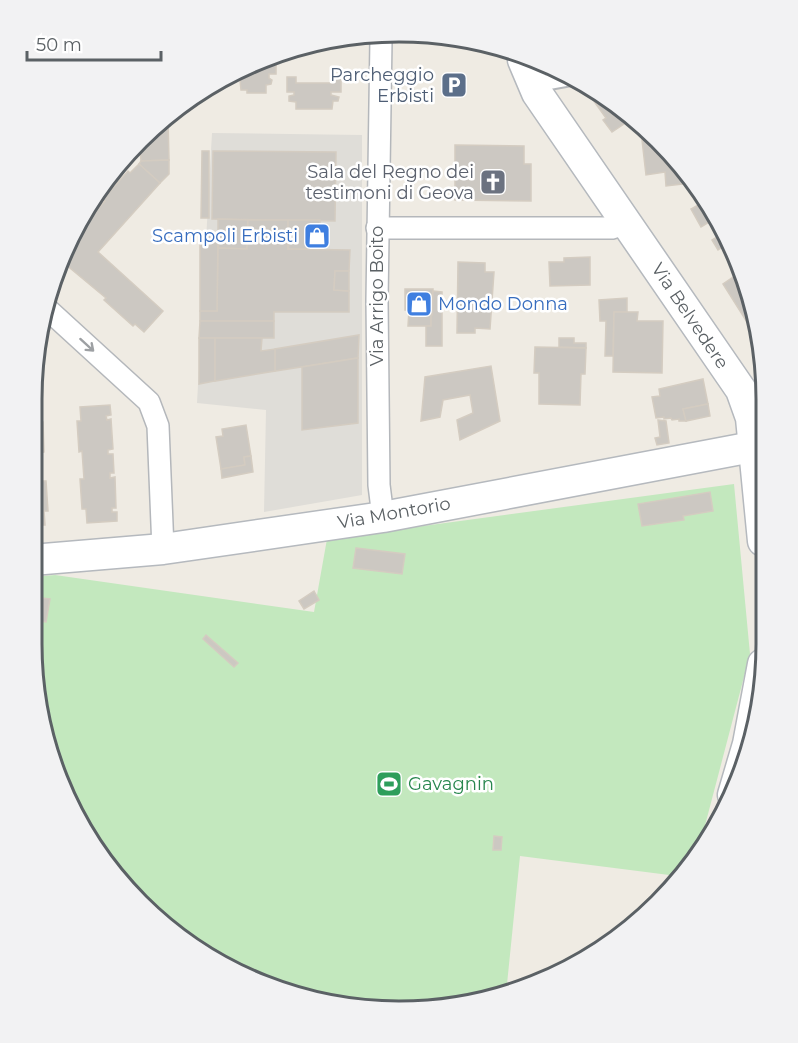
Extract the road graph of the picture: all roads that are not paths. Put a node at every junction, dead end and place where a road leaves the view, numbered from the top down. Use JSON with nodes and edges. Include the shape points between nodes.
{"nodes":[{"id":1,"x":381,"y":43,"type":"edge"},
{"id":2,"x":530,"y":67,"type":"edge"},
{"id":3,"x":561,"y":81,"type":"edge"},
{"id":4,"x":546,"y":83,"type":"edge"},
{"id":5,"x":627,"y":223,"type":"junction"},
{"id":6,"x":377,"y":228,"type":"junction"},
{"id":7,"x":52,"y":314,"type":"edge"},
{"id":8,"x":756,"y":436,"type":"edge"},
{"id":9,"x":756,"y":447,"type":"edge"},
{"id":10,"x":383,"y":517,"type":"junction"},
{"id":11,"x":163,"y":549,"type":"junction"},
{"id":12,"x":42,"y":559,"type":"edge"}],
"edges":[{"from":1,"to":6,"type":"street","name":"Via Arrigo Boito"},
{"from":2,"to":4,"type":"street","name":"Via Belvedere"},
{"from":3,"to":4,"type":"lane"},
{"from":4,"to":5,"type":"street","name":"Via Belvedere"},
{"from":5,"to":6,"type":"street","via":[[612,228]]},
{"from":5,"to":8,"type":"street","name":"Via Belvedere","via":[[741,390]]},
{"from":6,"to":10,"type":"street","name":"Via Arrigo Boito","via":[[379,485]]},
{"from":7,"to":11,"type":"street","one_way":true,"via":[[149,402],[158,426]]},
{"from":9,"to":10,"type":"street","name":"Via Montorio"},
{"from":10,"to":11,"type":"street","name":"Via Montorio"},
{"from":11,"to":12,"type":"street","name":"Via Montorio"}]}
